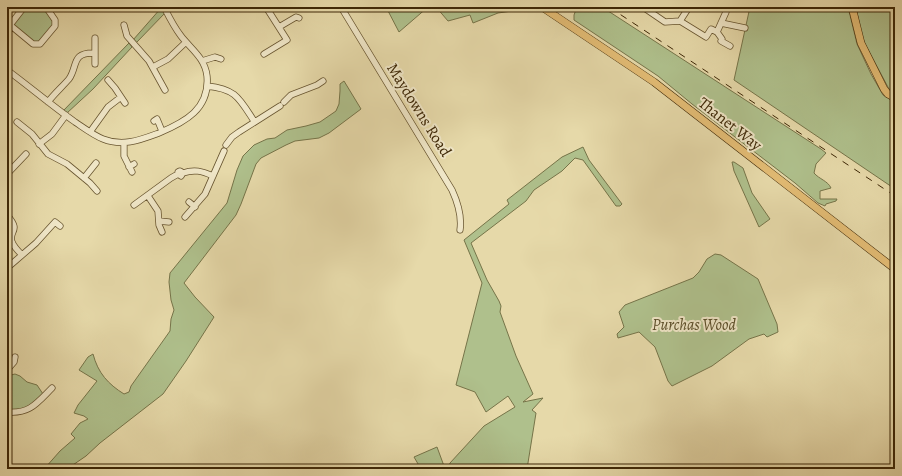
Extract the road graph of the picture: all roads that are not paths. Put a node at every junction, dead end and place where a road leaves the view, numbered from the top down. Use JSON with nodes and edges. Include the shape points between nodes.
{"nodes":[{"id":1,"x":24,"y":7,"type":"edge"},
{"id":2,"x":46,"y":7,"type":"edge"},
{"id":3,"x":266,"y":7,"type":"edge"},
{"id":4,"x":341,"y":7,"type":"edge"},
{"id":5,"x":542,"y":7,"type":"edge"},
{"id":6,"x":643,"y":7,"type":"edge"},
{"id":7,"x":689,"y":7,"type":"edge"},
{"id":8,"x":852,"y":7,"type":"edge"},
{"id":9,"x":164,"y":8,"type":"edge"},
{"id":10,"x":726,"y":12,"type":"dead end"},
{"id":11,"x":299,"y":18,"type":"dead end"},
{"id":12,"x":680,"y":21,"type":"junction"},
{"id":13,"x":721,"y":23,"type":"junction"},
{"id":14,"x":10,"y":25,"type":"junction"},
{"id":15,"x":124,"y":25,"type":"dead end"},
{"id":16,"x":279,"y":27,"type":"junction"},
{"id":17,"x":745,"y":28,"type":"dead end"},
{"id":18,"x":717,"y":32,"type":"junction"},
{"id":19,"x":7,"y":36,"type":"edge"},
{"id":20,"x":93,"y":42,"type":"dead end"},
{"id":21,"x":186,"y":42,"type":"junction"},
{"id":22,"x":730,"y":46,"type":"dead end"},
{"id":23,"x":95,"y":54,"type":"junction"},
{"id":24,"x":264,"y":54,"type":"dead end"},
{"id":25,"x":222,"y":58,"type":"dead end"},
{"id":26,"x":202,"y":61,"type":"junction"},
{"id":27,"x":95,"y":64,"type":"dead end"},
{"id":28,"x":153,"y":67,"type":"junction"},
{"id":29,"x":7,"y":70,"type":"edge"},
{"id":30,"x":112,"y":81,"type":"dead end"},
{"id":31,"x":323,"y":81,"type":"dead end"},
{"id":32,"x":207,"y":86,"type":"junction"},
{"id":33,"x":165,"y":90,"type":"dead end"},
{"id":34,"x":121,"y":97,"type":"junction"},
{"id":35,"x":895,"y":98,"type":"edge"},
{"id":36,"x":48,"y":102,"type":"junction"},
{"id":37,"x":125,"y":103,"type":"dead end"},
{"id":38,"x":66,"y":115,"type":"junction"},
{"id":39,"x":154,"y":121,"type":"dead end"},
{"id":40,"x":254,"y":121,"type":"junction"},
{"id":41,"x":17,"y":122,"type":"dead end"},
{"id":42,"x":162,"y":131,"type":"junction"},
{"id":43,"x":90,"y":132,"type":"junction"},
{"id":44,"x":124,"y":143,"type":"junction"},
{"id":45,"x":39,"y":144,"type":"junction"},
{"id":46,"x":26,"y":154,"type":"dead end"},
{"id":47,"x":95,"y":167,"type":"dead end"},
{"id":48,"x":132,"y":168,"type":"dead end"},
{"id":49,"x":7,"y":174,"type":"edge"},
{"id":50,"x":213,"y":176,"type":"junction"},
{"id":51,"x":84,"y":178,"type":"junction"},
{"id":52,"x":97,"y":191,"type":"dead end"},
{"id":53,"x":148,"y":196,"type":"junction"},
{"id":54,"x":189,"y":202,"type":"dead end"},
{"id":55,"x":134,"y":205,"type":"dead end"},
{"id":56,"x":195,"y":206,"type":"junction"},
{"id":57,"x":7,"y":215,"type":"edge"},
{"id":58,"x":185,"y":217,"type":"dead end"},
{"id":59,"x":159,"y":221,"type":"junction"},
{"id":60,"x":169,"y":222,"type":"dead end"},
{"id":61,"x":60,"y":226,"type":"dead end"},
{"id":62,"x":460,"y":230,"type":"dead end"},
{"id":63,"x":162,"y":232,"type":"dead end"},
{"id":64,"x":22,"y":256,"type":"junction"},
{"id":65,"x":7,"y":268,"type":"edge"},
{"id":66,"x":895,"y":269,"type":"edge"},
{"id":67,"x":15,"y":357,"type":"dead end"},
{"id":68,"x":7,"y":370,"type":"edge"},
{"id":69,"x":47,"y":383,"type":"dead end"},
{"id":70,"x":7,"y":412,"type":"edge"}],
"edges":[{"from":1,"to":14,"type":"street"},
{"from":2,"to":14,"type":"street","via":[[53,17],[55,26],[40,44],[33,44]]},
{"from":3,"to":16,"type":"street"},
{"from":4,"to":62,"type":"street","name":"Maydowns Road","via":[[457,199]]},
{"from":5,"to":66,"type":"main road","name":"Thanet Way","via":[[654,82]]},
{"from":6,"to":12,"type":"street","via":[[665,22]]},
{"from":7,"to":12,"type":"street"},
{"from":8,"to":35,"type":"main road","via":[[861,43],[884,89]]},
{"from":9,"to":21,"type":"street"},
{"from":10,"to":13,"type":"street"},
{"from":11,"to":16,"type":"street","via":[[296,17]]},
{"from":12,"to":18,"type":"street","via":[[706,37],[711,29]]},
{"from":13,"to":17,"type":"street"},
{"from":13,"to":18,"type":"street"},
{"from":14,"to":19,"type":"street"},
{"from":15,"to":28,"type":"street","via":[[127,36],[140,47]]},
{"from":16,"to":24,"type":"street","via":[[287,40]]},
{"from":18,"to":22,"type":"street","via":[[721,41]]},
{"from":20,"to":23,"type":"street"},
{"from":21,"to":26,"type":"street"},
{"from":21,"to":28,"type":"street","via":[[168,59]]},
{"from":23,"to":27,"type":"street"},
{"from":23,"to":36,"type":"street","via":[[82,55],[77,60],[72,74]]},
{"from":25,"to":26,"type":"street","via":[[215,57]]},
{"from":26,"to":32,"type":"street","via":[[207,75]]},
{"from":28,"to":33,"type":"street"},
{"from":29,"to":36,"type":"street"},
{"from":30,"to":34,"type":"street"},
{"from":31,"to":40,"type":"street","via":[[291,95],[282,104]]},
{"from":32,"to":40,"type":"street","via":[[228,90],[243,99]]},
{"from":32,"to":42,"type":"street","via":[[201,104],[192,115],[180,124]]},
{"from":34,"to":37,"type":"street"},
{"from":34,"to":43,"type":"street","via":[[108,107]]},
{"from":36,"to":38,"type":"street"},
{"from":38,"to":43,"type":"street"},
{"from":38,"to":45,"type":"street","via":[[52,134]]},
{"from":39,"to":42,"type":"street","via":[[157,119]]},
{"from":40,"to":50,"type":"street","via":[[236,134],[225,148]]},
{"from":41,"to":45,"type":"street","via":[[32,134]]},
{"from":42,"to":44,"type":"street","via":[[137,141]]},
{"from":43,"to":44,"type":"street","via":[[108,141]]},
{"from":44,"to":48,"type":"street","via":[[124,156]]},
{"from":45,"to":51,"type":"street","via":[[48,154],[67,164]]},
{"from":46,"to":49,"type":"street"},
{"from":47,"to":51,"type":"street"},
{"from":50,"to":53,"type":"street","via":[[192,170],[171,178]]},
{"from":50,"to":56,"type":"street","via":[[205,194]]},
{"from":51,"to":52,"type":"street"},
{"from":53,"to":55,"type":"street"},
{"from":53,"to":59,"type":"street","via":[[158,211]]},
{"from":54,"to":56,"type":"street"},
{"from":56,"to":58,"type":"street"},
{"from":57,"to":64,"type":"street","via":[[15,229],[12,241]]},
{"from":59,"to":60,"type":"street"},
{"from":59,"to":63,"type":"street"},
{"from":61,"to":64,"type":"street","via":[[55,222]]},
{"from":64,"to":65,"type":"street"},
{"from":67,"to":68,"type":"street","via":[[14,366]]},
{"from":69,"to":70,"type":"street","via":[[53,389],[32,408],[23,412]]}]}
